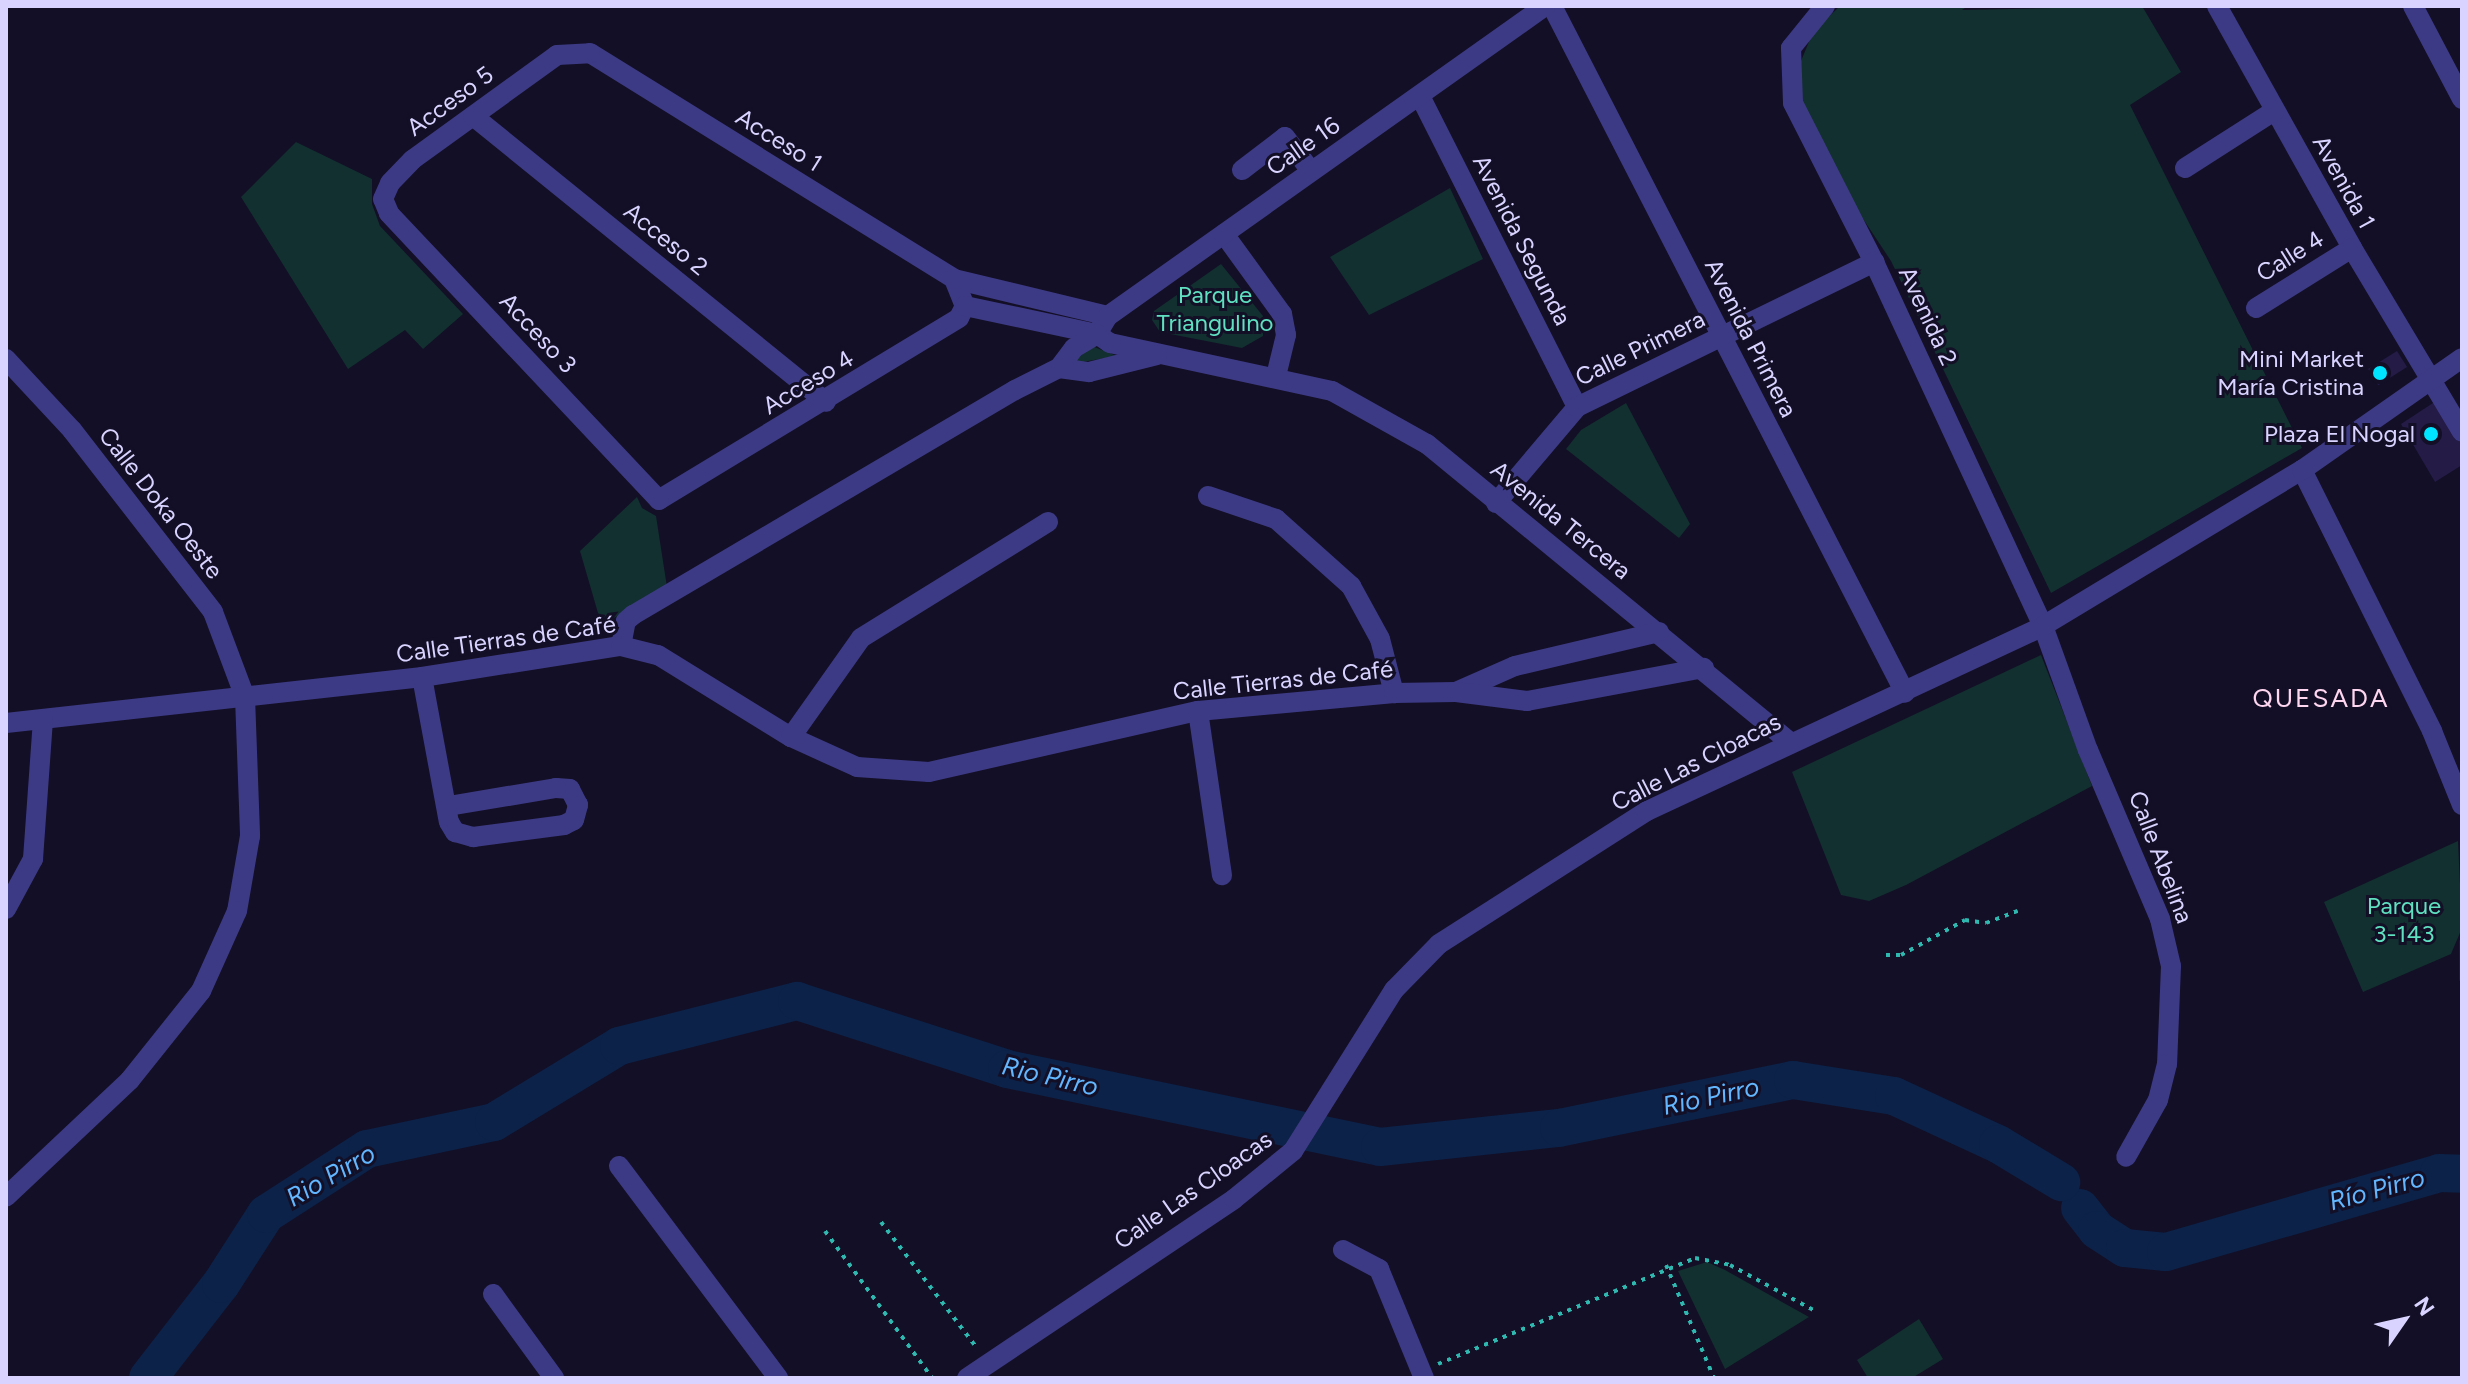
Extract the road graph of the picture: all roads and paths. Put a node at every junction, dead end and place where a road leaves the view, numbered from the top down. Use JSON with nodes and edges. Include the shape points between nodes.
{"nodes":[{"id":1,"x":1545,"y":6,"type":"edge"},
{"id":2,"x":1552,"y":6,"type":"edge"},
{"id":3,"x":1825,"y":6,"type":"edge"},
{"id":4,"x":2217,"y":6,"type":"edge"},
{"id":5,"x":2413,"y":6,"type":"edge"},
{"id":6,"x":557,"y":55,"type":"joint"},
{"id":7,"x":1420,"y":96,"type":"junction"},
{"id":8,"x":2462,"y":99,"type":"edge"},
{"id":9,"x":2274,"y":111,"type":"junction"},
{"id":10,"x":473,"y":116,"type":"junction"},
{"id":11,"x":2185,"y":168,"type":"dead end"},
{"id":12,"x":1242,"y":170,"type":"dead end"},
{"id":13,"x":1311,"y":171,"type":"junction"},
{"id":14,"x":383,"y":199,"type":"joint"},
{"id":15,"x":1224,"y":234,"type":"junction"},
{"id":16,"x":2352,"y":248,"type":"junction"},
{"id":17,"x":1874,"y":262,"type":"junction"},
{"id":18,"x":961,"y":293,"type":"junction"},
{"id":19,"x":2256,"y":308,"type":"dead end"},
{"id":20,"x":1102,"y":325,"type":"junction"},
{"id":21,"x":1721,"y":338,"type":"junction"},
{"id":22,"x":1164,"y":353,"type":"junction"},
{"id":23,"x":2462,"y":358,"type":"edge"},
{"id":24,"x":6,"y":359,"type":"edge"},
{"id":25,"x":1059,"y":368,"type":"junction"},
{"id":26,"x":1276,"y":376,"type":"junction"},
{"id":27,"x":2432,"y":379,"type":"junction"},
{"id":28,"x":826,"y":402,"type":"junction"},
{"id":29,"x":1577,"y":407,"type":"junction"},
{"id":30,"x":2462,"y":432,"type":"edge"},
{"id":31,"x":2302,"y":470,"type":"junction"},
{"id":32,"x":1208,"y":496,"type":"dead end"},
{"id":33,"x":659,"y":500,"type":"joint"},
{"id":34,"x":1496,"y":503,"type":"junction"},
{"id":35,"x":1048,"y":522,"type":"dead end"},
{"id":36,"x":2043,"y":626,"type":"junction"},
{"id":37,"x":1659,"y":632,"type":"junction"},
{"id":38,"x":621,"y":646,"type":"junction"},
{"id":39,"x":1704,"y":668,"type":"junction"},
{"id":40,"x":422,"y":677,"type":"junction"},
{"id":41,"x":1456,"y":692,"type":"junction"},
{"id":42,"x":1394,"y":693,"type":"junction"},
{"id":43,"x":1905,"y":693,"type":"junction"},
{"id":44,"x":245,"y":697,"type":"junction"},
{"id":45,"x":1198,"y":711,"type":"junction"},
{"id":46,"x":43,"y":720,"type":"junction"},
{"id":47,"x":6,"y":723,"type":"edge"},
{"id":48,"x":791,"y":737,"type":"junction"},
{"id":49,"x":1791,"y":743,"type":"junction"},
{"id":50,"x":2462,"y":805,"type":"edge"},
{"id":51,"x":449,"y":806,"type":"junction"},
{"id":52,"x":1222,"y":875,"type":"dead end"},
{"id":53,"x":6,"y":909,"type":"edge"},
{"id":54,"x":2018,"y":911,"type":"dead end"},
{"id":55,"x":1886,"y":955,"type":"dead end"},
{"id":56,"x":2126,"y":1157,"type":"dead end"},
{"id":57,"x":619,"y":1166,"type":"dead end"},
{"id":58,"x":6,"y":1197,"type":"edge"},
{"id":59,"x":881,"y":1222,"type":"dead end"},
{"id":60,"x":825,"y":1231,"type":"dead end"},
{"id":61,"x":1343,"y":1250,"type":"dead end"},
{"id":62,"x":1666,"y":1265,"type":"junction"},
{"id":63,"x":493,"y":1294,"type":"dead end"},
{"id":64,"x":1817,"y":1312,"type":"dead end"},
{"id":65,"x":988,"y":1363,"type":"junction"},
{"id":66,"x":1423,"y":1375,"type":"edge"},
{"id":67,"x":1713,"y":1377,"type":"edge"},
{"id":68,"x":554,"y":1378,"type":"edge"},
{"id":69,"x":778,"y":1378,"type":"edge"},
{"id":70,"x":932,"y":1378,"type":"edge"},
{"id":71,"x":967,"y":1378,"type":"edge"},
{"id":72,"x":1706,"y":1378,"type":"edge"}],
"edges":[{"from":1,"to":7,"type":"street","name":"Calle 16"},
{"from":2,"to":21,"type":"street","name":"Avenida Primera"},
{"from":3,"to":17,"type":"street","name":"Avenida 2","via":[[1791,48],[1793,103]]},
{"from":4,"to":9,"type":"street","name":"Avenida 1"},
{"from":5,"to":8,"type":"street"},
{"from":6,"to":10,"type":"street","name":"Acceso 5"},
{"from":6,"to":18,"type":"street","name":"Acceso 1","via":[[590,53]]},
{"from":7,"to":13,"type":"street","name":"Calle 16"},
{"from":7,"to":29,"type":"street","name":"Avenida Segunda"},
{"from":9,"to":11,"type":"street"},
{"from":9,"to":16,"type":"street","name":"Avenida 1"},
{"from":10,"to":14,"type":"street","name":"Acceso 5","via":[[412,160]]},
{"from":10,"to":28,"type":"street","name":"Acceso 2"},
{"from":12,"to":13,"type":"street","via":[[1285,137]]},
{"from":13,"to":15,"type":"street","name":"Calle 16"},
{"from":14,"to":33,"type":"street","name":"Acceso 3","via":[[389,213]]},
{"from":15,"to":20,"type":"street","name":"Calle 16"},
{"from":15,"to":26,"type":"street","via":[[1282,314],[1286,335]]},
{"from":16,"to":19,"type":"street","name":"Calle 4"},
{"from":16,"to":27,"type":"street","name":"Avenida 1"},
{"from":17,"to":21,"type":"street","name":"Calle Primera"},
{"from":17,"to":36,"type":"street","name":"Avenida 2"},
{"from":18,"to":20,"type":"street"},
{"from":18,"to":20,"type":"street"},
{"from":18,"to":28,"type":"street","name":"Acceso 4","via":[[959,318]]},
{"from":20,"to":22,"type":"street","name":"Avenida Tercera","via":[[1110,343]]},
{"from":20,"to":25,"type":"street","name":"Calle 16"},
{"from":21,"to":29,"type":"street","name":"Calle Primera"},
{"from":21,"to":43,"type":"street","name":"Avenida Primera"},
{"from":22,"to":25,"type":"street","via":[[1089,372]]},
{"from":22,"to":26,"type":"street","name":"Avenida Tercera"},
{"from":23,"to":27,"type":"street","name":"Calle Las Cloacas"},
{"from":24,"to":44,"type":"street","name":"Calle Doka Oeste","via":[[72,430],[213,612]]},
{"from":25,"to":38,"type":"street","name":"Calle 16","via":[[633,615]]},
{"from":26,"to":34,"type":"street","name":"Avenida Tercera","via":[[1332,391],[1427,444]]},
{"from":27,"to":30,"type":"street","name":"Avenida 1"},
{"from":27,"to":31,"type":"street","name":"Calle Las Cloacas"},
{"from":28,"to":33,"type":"street","name":"Acceso 4"},
{"from":29,"to":34,"type":"street","name":"Calle Primera"},
{"from":31,"to":36,"type":"street","name":"Calle Las Cloacas"},
{"from":31,"to":50,"type":"street","via":[[2432,731]]},
{"from":32,"to":42,"type":"street","via":[[1276,519],[1351,586],[1380,639]]},
{"from":34,"to":37,"type":"street","name":"Avenida Tercera"},
{"from":35,"to":48,"type":"street","via":[[861,638]]},
{"from":36,"to":43,"type":"street","name":"Calle Las Cloacas"},
{"from":36,"to":56,"type":"street","name":"Calle Abelina","via":[[2088,750],[2160,919],[2171,966],[2167,1064],[2158,1100]]},
{"from":37,"to":39,"type":"street","name":"Avenida Tercera"},
{"from":37,"to":41,"type":"street","name":"Calle Tierras de Café","via":[[1515,666]]},
{"from":38,"to":40,"type":"street","name":"Calle Tierras de Café"},
{"from":38,"to":48,"type":"street","name":"Calle Tierras de Café","via":[[658,655]]},
{"from":39,"to":41,"type":"street","name":"Calle Tierras de Café","via":[[1527,701]]},
{"from":39,"to":49,"type":"street","name":"Avenida Tercera"},
{"from":40,"to":44,"type":"street","name":"Calle Tierras de Café"},
{"from":40,"to":51,"type":"street"},
{"from":41,"to":42,"type":"street","name":"Calle Tierras de Café"},
{"from":42,"to":45,"type":"street","name":"Calle Tierras de Café"},
{"from":43,"to":49,"type":"street","name":"Calle Las Cloacas"},
{"from":44,"to":46,"type":"street","name":"Calle Tierras de Café"},
{"from":44,"to":58,"type":"street","name":"Calle Doka Oeste","via":[[250,836],[237,911],[201,991],[130,1080]]},
{"from":45,"to":48,"type":"street","name":"Calle Tierras de Café","via":[[929,772],[857,767]]},
{"from":45,"to":52,"type":"street"},
{"from":46,"to":47,"type":"street","name":"Calle Tierras de Café"},
{"from":46,"to":53,"type":"street","via":[[33,859]]},
{"from":49,"to":65,"type":"street","name":"Calle Las Cloacas","via":[[1647,811],[1439,944],[1394,990],[1293,1151],[1234,1199]]},
{"from":51,"to":51,"type":"street","via":[[455,832],[473,837],[564,825],[574,820],[578,805],[570,789],[556,788]]},
{"from":54,"to":55,"type":"path","via":[[1986,923],[1965,920],[1901,955]]},
{"from":57,"to":69,"type":"street"},
{"from":59,"to":65,"type":"path"},
{"from":60,"to":70,"type":"path"},
{"from":61,"to":66,"type":"street","via":[[1379,1269]]},
{"from":62,"to":64,"type":"path","via":[[1710,1257]]},
{"from":62,"to":66,"type":"path"},
{"from":62,"to":67,"type":"path"},
{"from":63,"to":68,"type":"street"},
{"from":65,"to":71,"type":"street","name":"Calle Las Cloacas"},
{"from":67,"to":72,"type":"path"}]}
